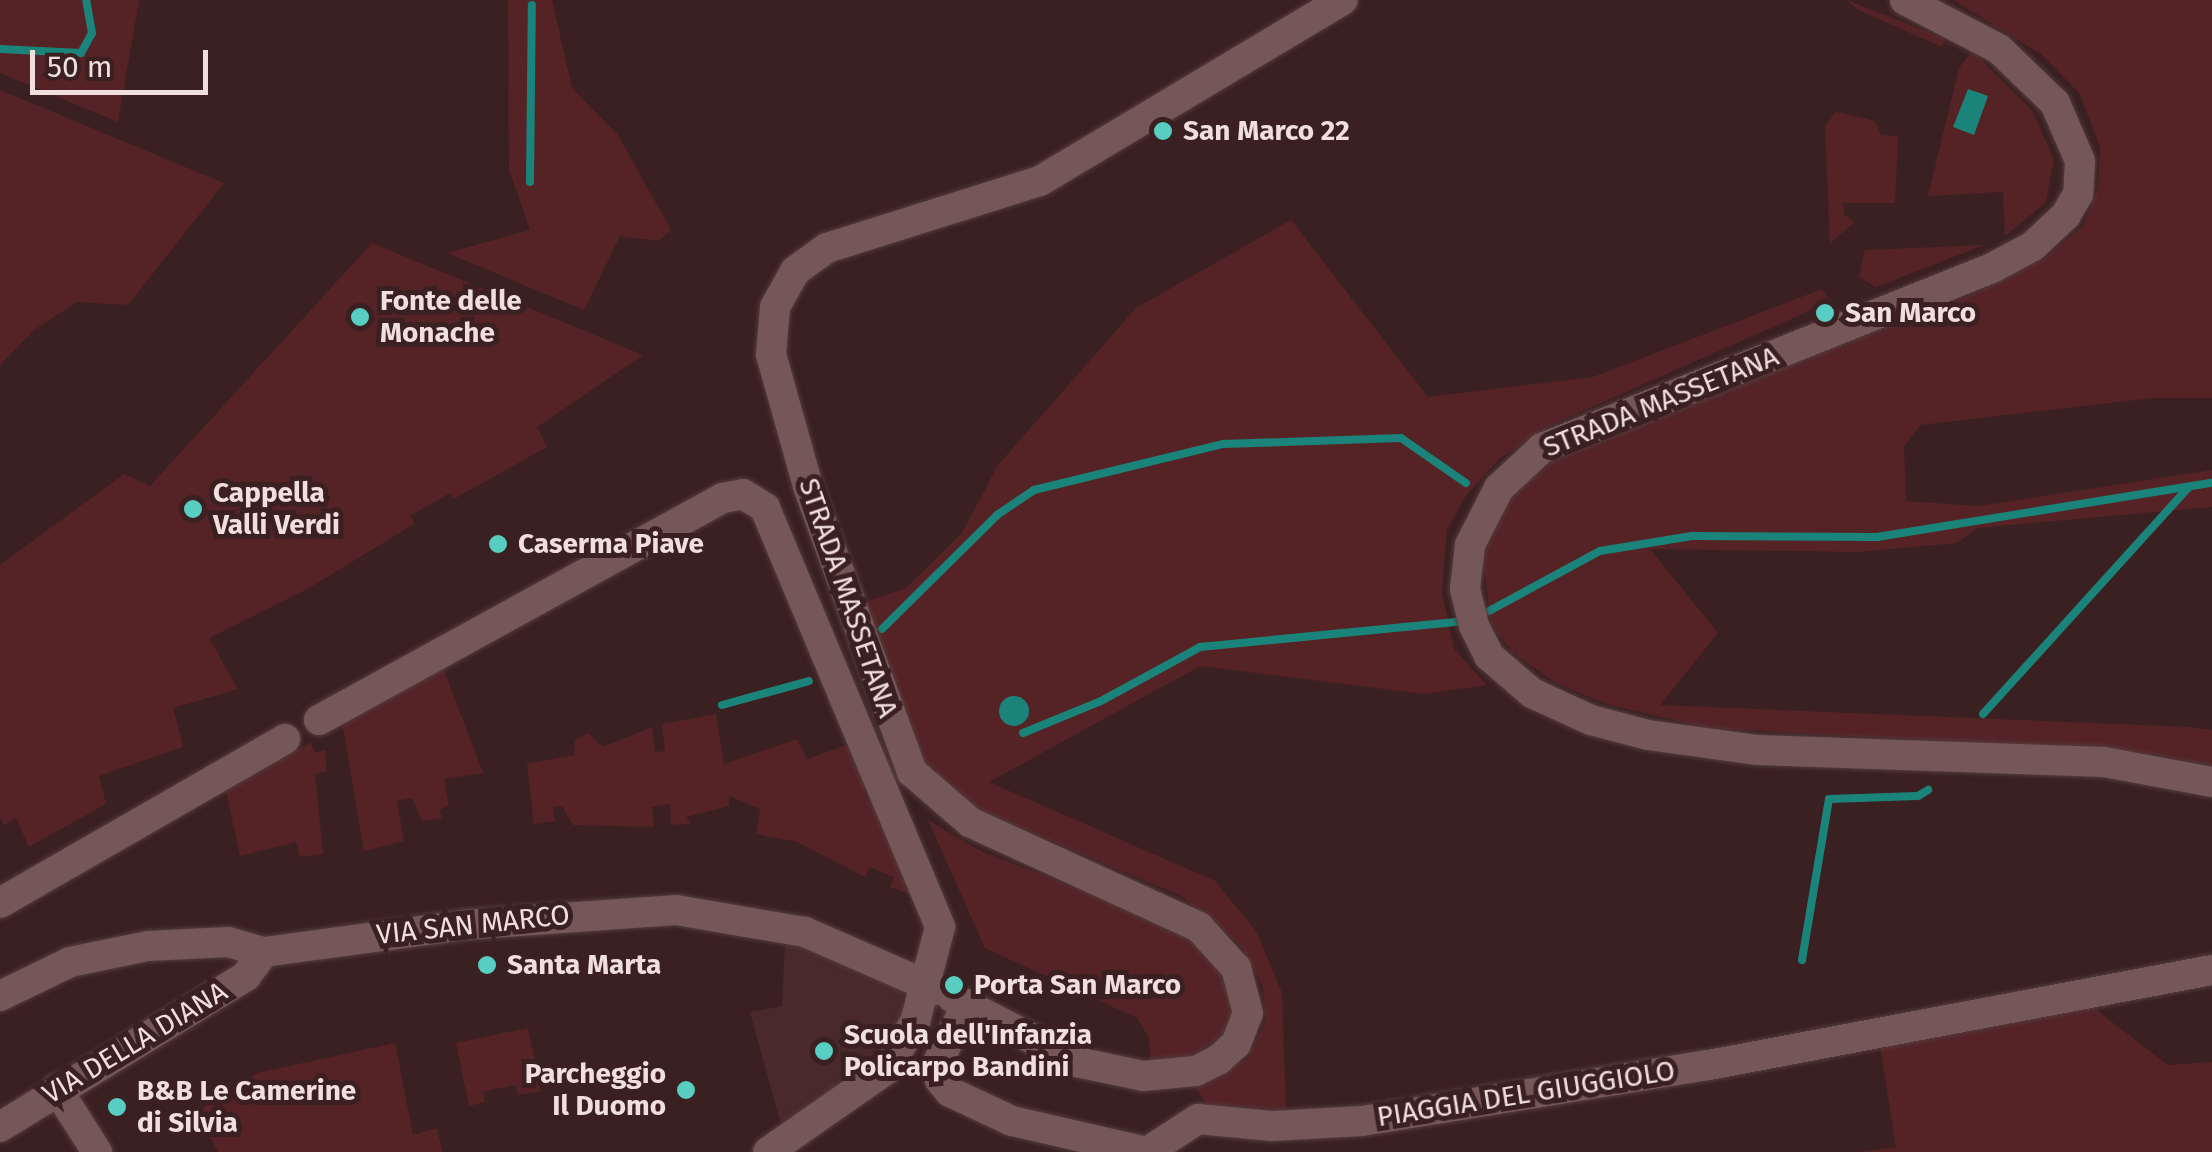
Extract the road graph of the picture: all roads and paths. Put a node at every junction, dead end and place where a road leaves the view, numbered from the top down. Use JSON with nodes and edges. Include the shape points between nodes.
{"nodes":[{"id":1,"x":1344,"y":0,"type":"edge"},
{"id":2,"x":1905,"y":0,"type":"edge"},
{"id":3,"x":319,"y":720,"type":"dead end"},
{"id":4,"x":286,"y":739,"type":"dead end"},
{"id":5,"x":2212,"y":782,"type":"edge"},
{"id":6,"x":0,"y":903,"type":"edge"},
{"id":7,"x":264,"y":952,"type":"junction"},
{"id":8,"x":2212,"y":970,"type":"edge"},
{"id":9,"x":946,"y":994,"type":"junction"},
{"id":10,"x":0,"y":996,"type":"edge"},
{"id":11,"x":57,"y":1089,"type":"junction"},
{"id":12,"x":0,"y":1126,"type":"edge"},
{"id":13,"x":98,"y":1152,"type":"edge"},
{"id":14,"x":768,"y":1152,"type":"edge"}],
"edges":[{"from":1,"to":9,"type":"street","name":"STRADA MASSETANA","via":[[1027,188],[827,248],[794,271],[775,307],[771,354],[808,486],[912,772],[970,822],[1199,927],[1230,958],[1248,1001],[1245,1024],[1228,1052],[1196,1071],[1158,1076],[1093,1068]]},
{"from":2,"to":5,"type":"street","name":"STRADA MASSETANA","via":[[1990,42],[2056,103],[2080,161],[2078,194],[2066,216],[1992,268],[1542,448],[1499,488],[1470,545],[1464,588],[1474,626],[1489,656],[1532,693],[1648,735],[1758,750],[2104,762]]},
{"from":3,"to":9,"type":"street","via":[[723,498],[748,496],[779,529],[938,917]]},
{"from":4,"to":6,"type":"street"},
{"from":7,"to":9,"type":"street","name":"VIA SAN MARCO","via":[[496,921],[686,910],[805,932]]},
{"from":7,"to":10,"type":"street","name":"VIA SAN MARCO","via":[[228,942],[126,949],[50,969]]},
{"from":7,"to":11,"type":"street","name":"VIA DELLA DIANA","via":[[246,976]]},
{"from":8,"to":9,"type":"street","name":"PIAGGIA DEL GIUGGIOLO","via":[[1362,1121],[1272,1126],[1198,1120],[1147,1152],[1043,1130],[959,1099],[938,1073]]},
{"from":9,"to":14,"type":"street","via":[[882,1074]]},
{"from":11,"to":12,"type":"street","name":"VIA DELLA DIANA"},
{"from":11,"to":13,"type":"street"}]}
